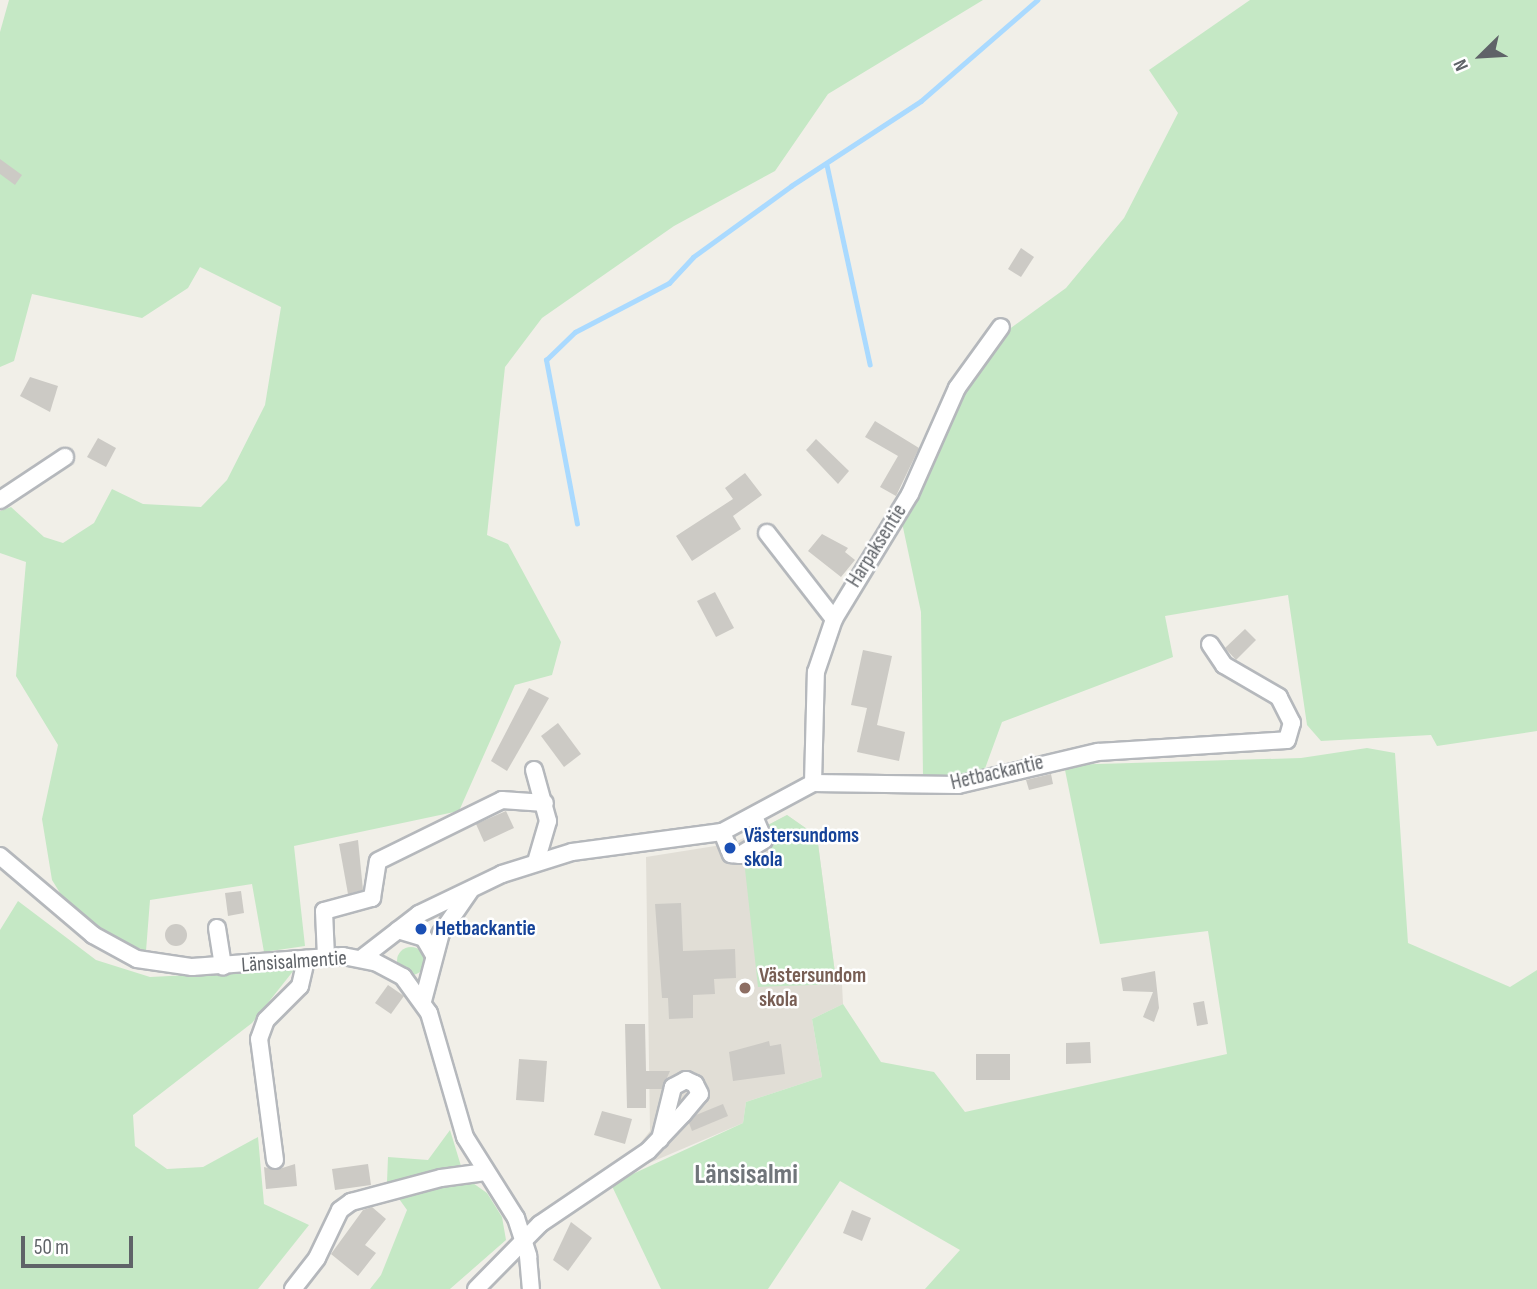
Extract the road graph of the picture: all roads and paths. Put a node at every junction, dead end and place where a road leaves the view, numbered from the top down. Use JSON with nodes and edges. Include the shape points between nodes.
{"nodes":[{"id":1,"x":1001,"y":327,"type":"dead end"},
{"id":2,"x":65,"y":457,"type":"dead end"},
{"id":3,"x":0,"y":500,"type":"edge"},
{"id":4,"x":767,"y":533,"type":"dead end"},
{"id":5,"x":834,"y":619,"type":"junction"},
{"id":6,"x":1210,"y":644,"type":"dead end"},
{"id":7,"x":534,"y":770,"type":"dead end"},
{"id":8,"x":813,"y":783,"type":"junction"},
{"id":9,"x":545,"y":803,"type":"junction"},
{"id":10,"x":755,"y":819,"type":"junction"},
{"id":11,"x":722,"y":832,"type":"junction"},
{"id":12,"x":0,"y":856,"type":"edge"},
{"id":13,"x":536,"y":862,"type":"junction"},
{"id":14,"x":474,"y":887,"type":"junction"},
{"id":15,"x":217,"y":928,"type":"dead end"},
{"id":16,"x":398,"y":930,"type":"junction"},
{"id":17,"x":433,"y":955,"type":"junction"},
{"id":18,"x":326,"y":957,"type":"junction"},
{"id":19,"x":362,"y":958,"type":"junction"},
{"id":20,"x":306,"y":959,"type":"junction"},
{"id":21,"x":223,"y":967,"type":"junction"},
{"id":22,"x":423,"y":1001,"type":"junction"},
{"id":23,"x":660,"y":1139,"type":"dead end"},
{"id":24,"x":275,"y":1160,"type":"dead end"},
{"id":25,"x":486,"y":1172,"type":"junction"},
{"id":26,"x":525,"y":1243,"type":"junction"},
{"id":27,"x":293,"y":1289,"type":"edge"},
{"id":28,"x":476,"y":1289,"type":"edge"},
{"id":29,"x":531,"y":1289,"type":"edge"}],
"edges":[{"from":1,"to":5,"type":"street","name":"Harpaksentie","via":[[957,388],[910,494]]},
{"from":2,"to":3,"type":"street"},
{"from":4,"to":5,"type":"street"},
{"from":5,"to":8,"type":"street","name":"Harpaksentie","via":[[816,672]]},
{"from":6,"to":8,"type":"street","name":"Hetbackantie","via":[[1224,665],[1284,703],[1292,723],[1287,740],[1098,752],[958,785]]},
{"from":7,"to":9,"type":"street"},
{"from":8,"to":10,"type":"street"},
{"from":9,"to":13,"type":"street","via":[[545,839]]},
{"from":9,"to":18,"type":"street","via":[[502,800],[379,861],[373,869],[372,898],[324,911]]},
{"from":10,"to":11,"type":"street"},
{"from":10,"to":11,"type":"street","via":[[764,839],[740,855],[731,853]]},
{"from":11,"to":13,"type":"street"},
{"from":12,"to":21,"type":"street","name":"Länsisalmentie","via":[[122,953],[169,966]]},
{"from":13,"to":14,"type":"street"},
{"from":14,"to":16,"type":"street"},
{"from":14,"to":17,"type":"street","via":[[451,912]]},
{"from":15,"to":21,"type":"street"},
{"from":16,"to":17,"type":"street","via":[[424,938]]},
{"from":16,"to":19,"type":"street"},
{"from":17,"to":22,"type":"street"},
{"from":18,"to":19,"type":"street","name":"Länsisalmentie"},
{"from":18,"to":20,"type":"street","name":"Länsisalmentie"},
{"from":19,"to":22,"type":"street","name":"Länsisalmentie","via":[[402,977]]},
{"from":20,"to":21,"type":"street","name":"Länsisalmentie"},
{"from":20,"to":24,"type":"street","via":[[300,986],[266,1020],[258,1039]]},
{"from":22,"to":25,"type":"street","name":"Länsisalmentie","via":[[457,1117]]},
{"from":23,"to":26,"type":"street","via":[[608,1182],[540,1224]]},
{"from":25,"to":26,"type":"street","name":"Länsisalmentie"},
{"from":25,"to":27,"type":"street","via":[[429,1180],[351,1202],[340,1210],[317,1258]]},
{"from":26,"to":28,"type":"street"},
{"from":26,"to":29,"type":"street","name":"Länsisalmentie"}]}
